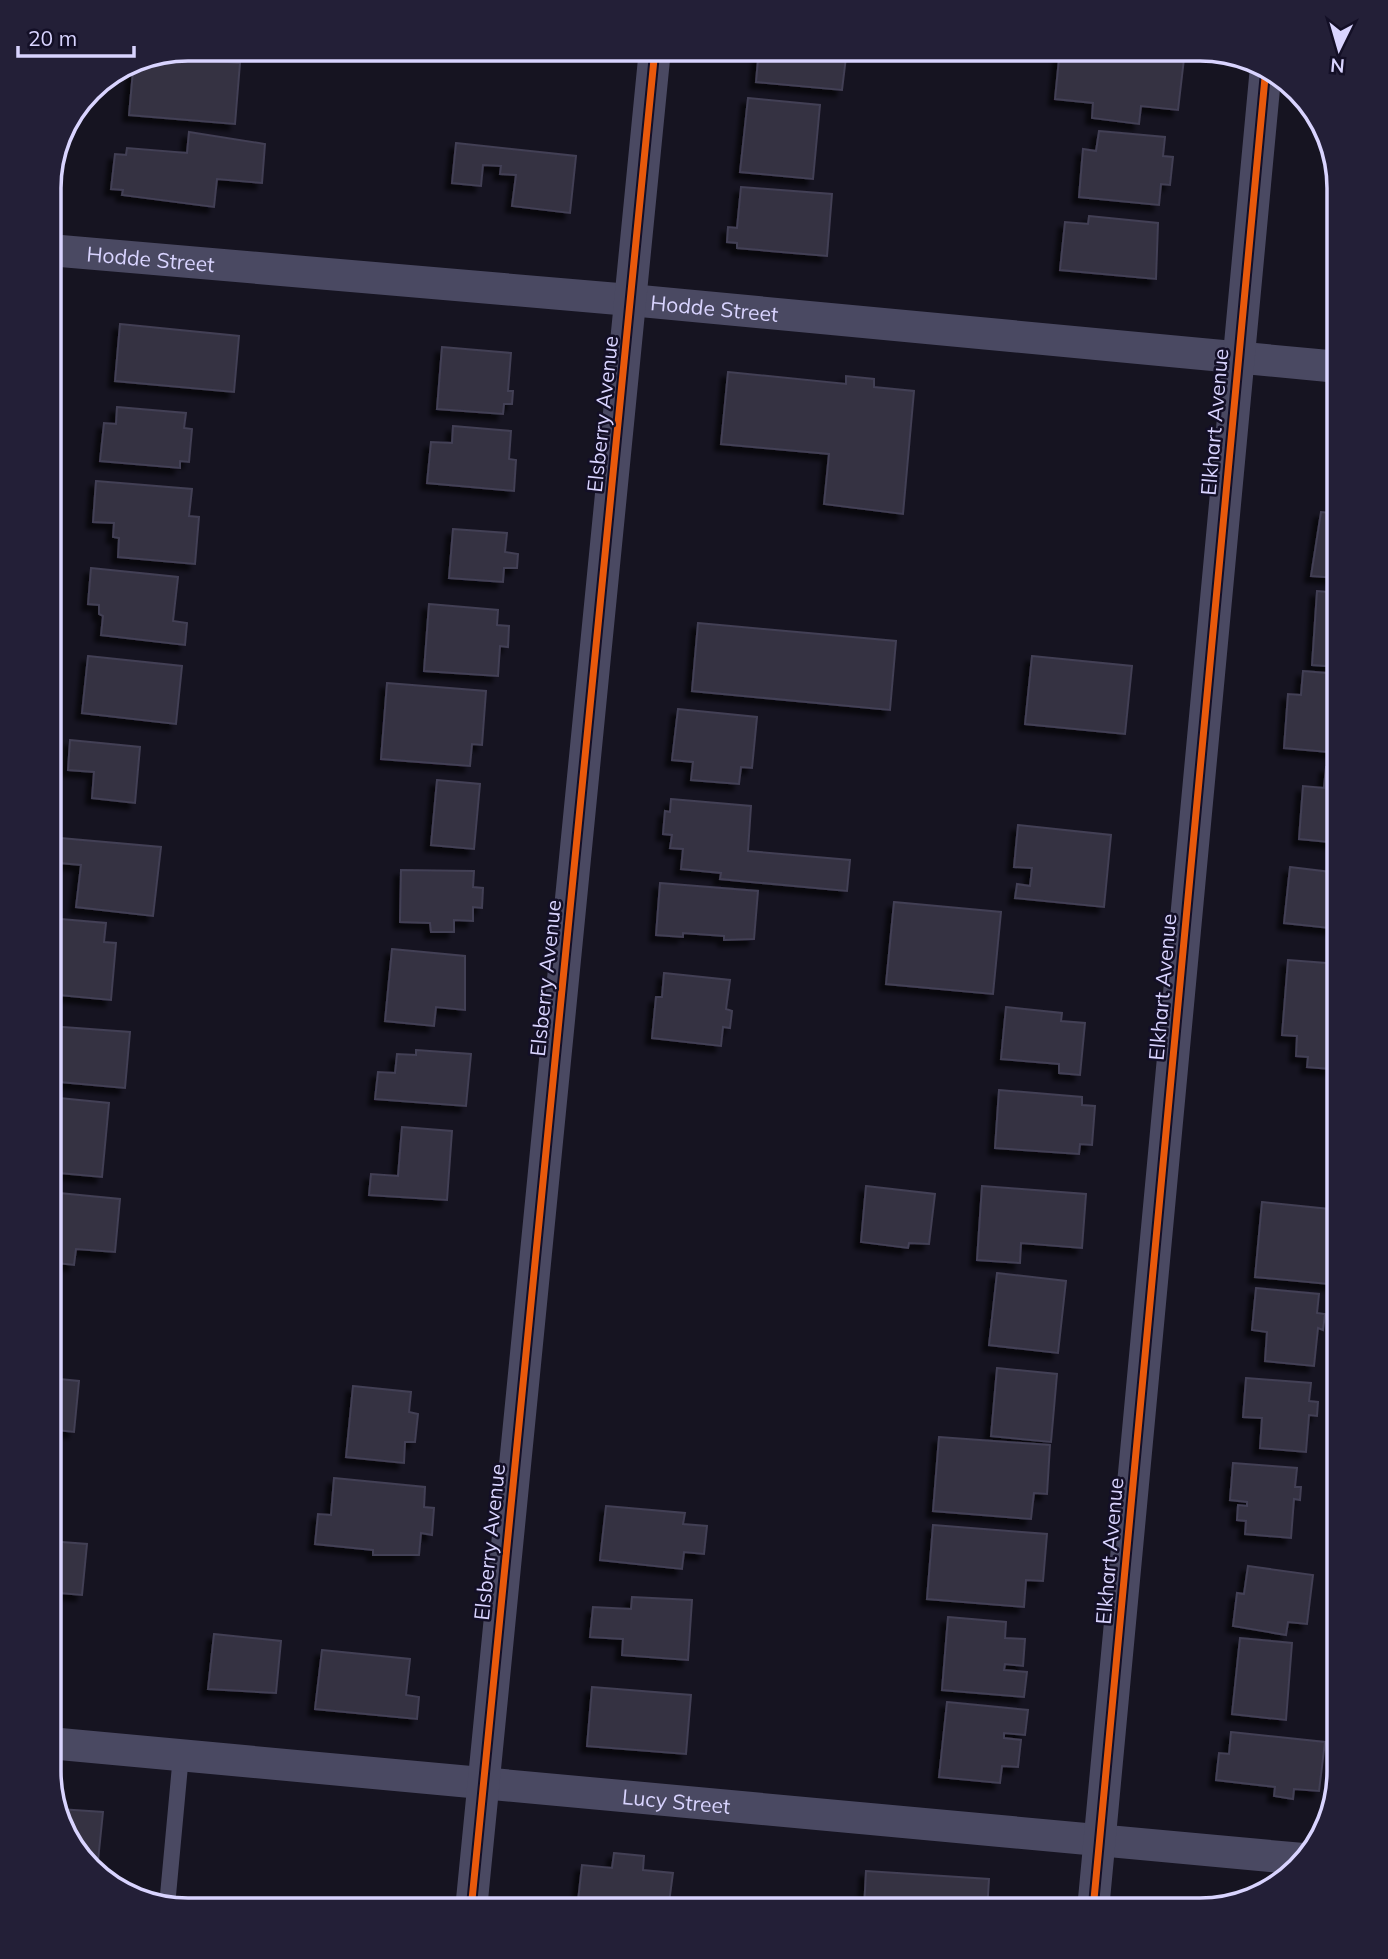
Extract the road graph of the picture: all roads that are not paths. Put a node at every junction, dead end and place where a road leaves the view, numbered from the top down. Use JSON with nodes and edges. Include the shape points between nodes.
{"nodes":[{"id":1,"x":653,"y":62,"type":"edge"},
{"id":2,"x":1265,"y":79,"type":"edge"},
{"id":3,"x":62,"y":251,"type":"edge"},
{"id":4,"x":631,"y":300,"type":"junction"},
{"id":5,"x":1238,"y":358,"type":"junction"},
{"id":6,"x":1327,"y":366,"type":"edge"},
{"id":7,"x":61,"y":1745,"type":"edge"},
{"id":8,"x":181,"y":1755,"type":"junction"},
{"id":9,"x":483,"y":1783,"type":"junction"},
{"id":10,"x":1100,"y":1841,"type":"junction"},
{"id":11,"x":1293,"y":1857,"type":"edge"},
{"id":12,"x":168,"y":1896,"type":"edge"},
{"id":13,"x":472,"y":1897,"type":"edge"},
{"id":14,"x":1094,"y":1898,"type":"edge"}],
"edges":[{"from":1,"to":4,"type":"street","name":"Elsberry Avenue"},
{"from":2,"to":5,"type":"street","name":"Elkhart Avenue"},
{"from":3,"to":4,"type":"street","name":"Hodde Street"},
{"from":4,"to":5,"type":"street","name":"Hodde Street"},
{"from":4,"to":9,"type":"street","name":"Elsberry Avenue"},
{"from":5,"to":6,"type":"street","name":"Hodde Street"},
{"from":5,"to":10,"type":"street","name":"Elkhart Avenue"},
{"from":7,"to":8,"type":"street","name":"Lucy Street"},
{"from":8,"to":9,"type":"street","name":"Lucy Street"},
{"from":8,"to":12,"type":"lane"},
{"from":9,"to":10,"type":"street","name":"Lucy Street"},
{"from":9,"to":13,"type":"street","name":"Elsberry Avenue"},
{"from":10,"to":11,"type":"street","name":"Lucy Street"},
{"from":10,"to":14,"type":"street","name":"Elkhart Avenue"}]}
